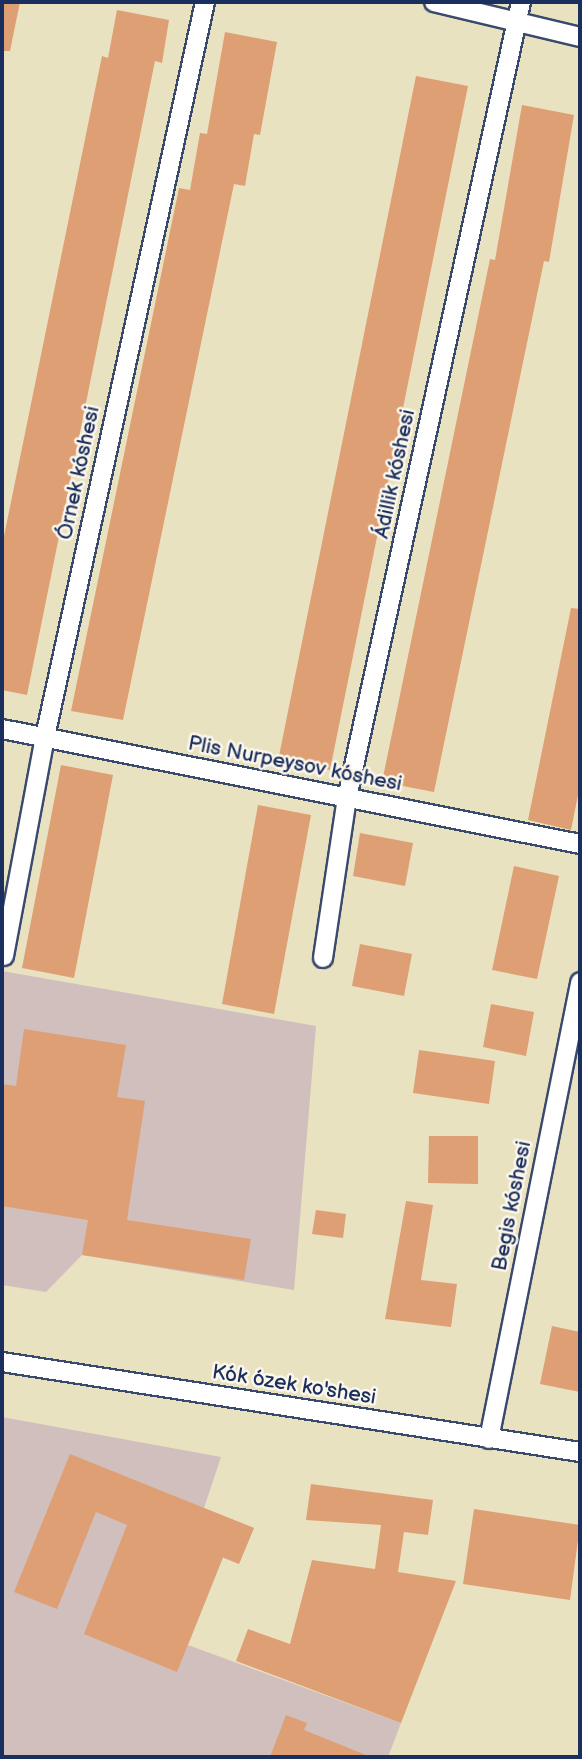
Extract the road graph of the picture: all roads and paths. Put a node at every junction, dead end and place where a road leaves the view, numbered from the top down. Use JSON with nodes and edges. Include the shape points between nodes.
{"nodes":[{"id":1,"x":205,"y":2,"type":"edge"},
{"id":2,"x":434,"y":2,"type":"edge"},
{"id":3,"x":521,"y":2,"type":"edge"},
{"id":4,"x":517,"y":24,"type":"junction"},
{"id":5,"x":580,"y":37,"type":"edge"},
{"id":6,"x":2,"y":729,"type":"edge"},
{"id":7,"x":45,"y":737,"type":"junction"},
{"id":8,"x":347,"y":799,"type":"junction"},
{"id":9,"x":580,"y":844,"type":"edge"},
{"id":10,"x":4,"y":956,"type":"edge"},
{"id":11,"x":323,"y":958,"type":"dead end"},
{"id":12,"x":580,"y":982,"type":"edge"},
{"id":13,"x":2,"y":1362,"type":"edge"},
{"id":14,"x":489,"y":1439,"type":"junction"},
{"id":15,"x":580,"y":1452,"type":"edge"}],
"edges":[{"from":1,"to":7,"type":"street","name":"Órnek kóshesi"},
{"from":2,"to":4,"type":"street"},
{"from":3,"to":4,"type":"street","name":"Ádillik kóshesi"},
{"from":4,"to":5,"type":"street"},
{"from":4,"to":8,"type":"street","name":"Ádillik kóshesi"},
{"from":6,"to":7,"type":"street","name":"Plis Nurpeysov kóshesi"},
{"from":7,"to":8,"type":"street","name":"Plis Nurpeysov kóshesi"},
{"from":7,"to":10,"type":"street","name":"Órnek kóshesi"},
{"from":8,"to":9,"type":"street","name":"Plis Nurpeysov kóshesi"},
{"from":8,"to":11,"type":"street","name":"Ádillik kóshesi"},
{"from":12,"to":14,"type":"street","name":"Begis kóshesi"},
{"from":13,"to":14,"type":"street","name":"Kók ózek ko'shesi"},
{"from":14,"to":15,"type":"street","name":"Kók ózek ko'shesi"}]}
